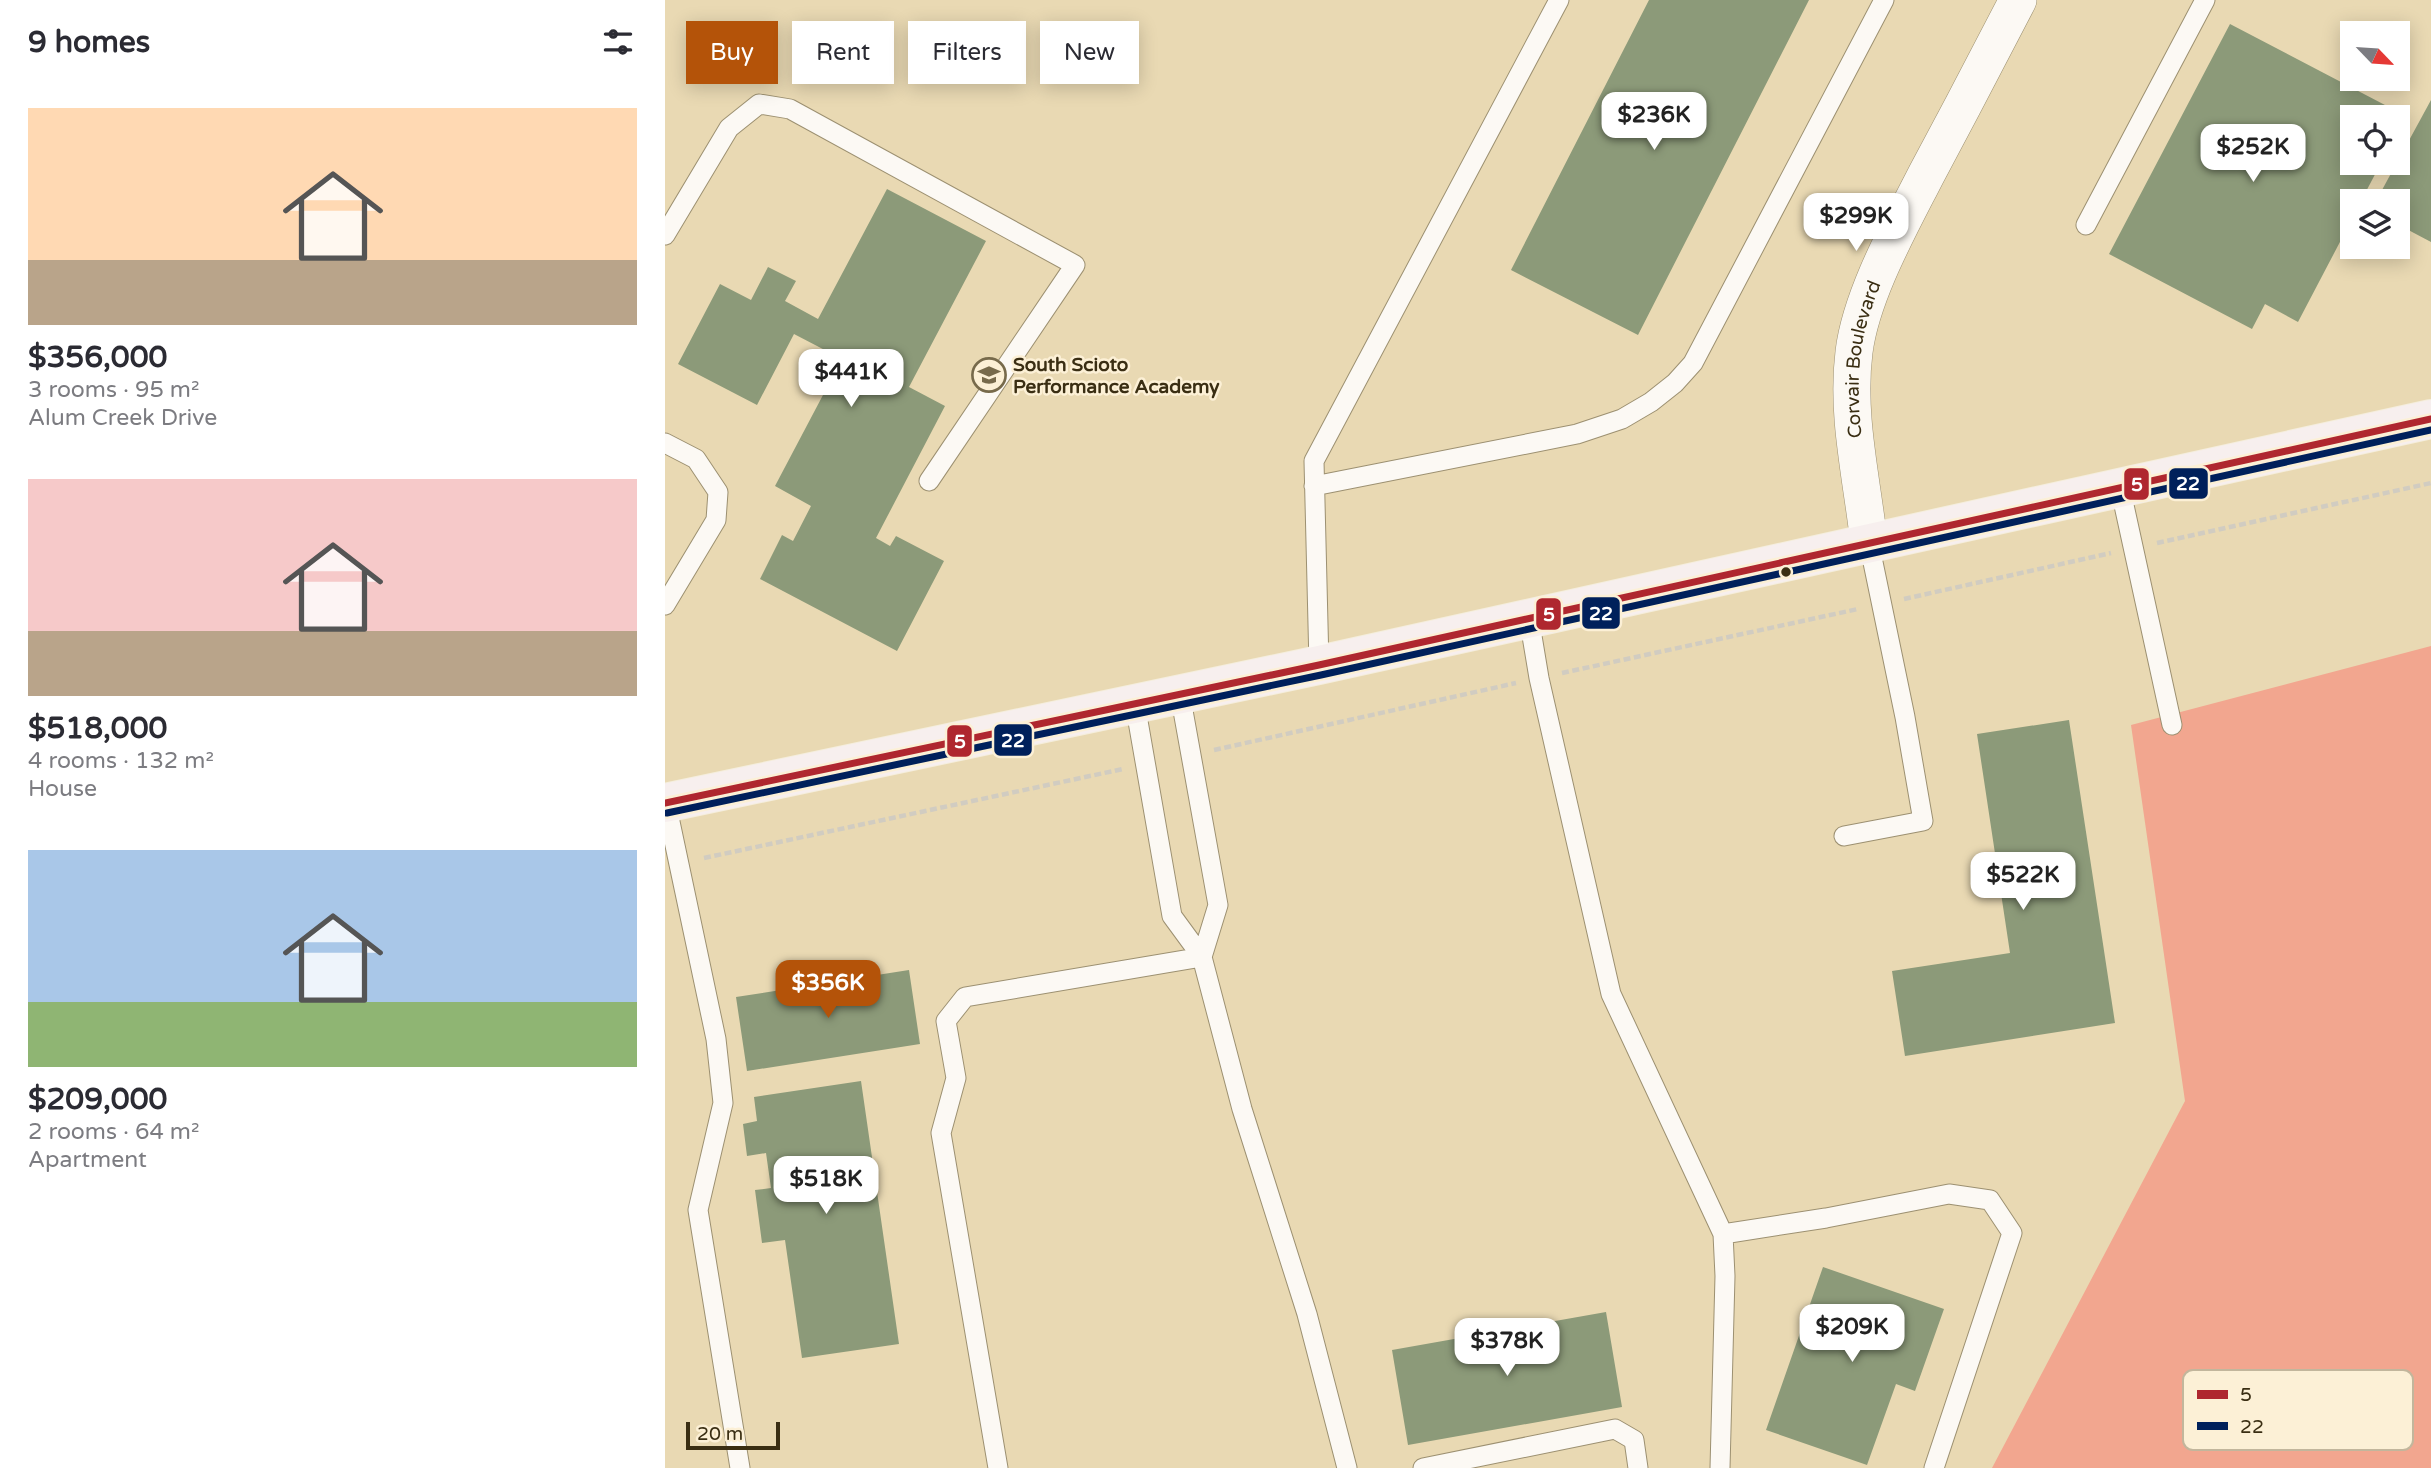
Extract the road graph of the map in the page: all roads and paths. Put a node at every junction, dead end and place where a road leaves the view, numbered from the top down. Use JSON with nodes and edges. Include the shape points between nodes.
{"nodes":[{"id":1,"x":1559,"y":0,"type":"edge"},
{"id":2,"x":1884,"y":0,"type":"edge"},
{"id":3,"x":2018,"y":0,"type":"edge"},
{"id":4,"x":2205,"y":0,"type":"edge"},
{"id":5,"x":2086,"y":225,"type":"dead end"},
{"id":6,"x":665,"y":235,"type":"edge"},
{"id":7,"x":2431,"y":419,"type":"edge"},
{"id":8,"x":665,"y":443,"type":"edge"},
{"id":9,"x":929,"y":481,"type":"dead end"},
{"id":10,"x":1314,"y":486,"type":"junction"},
{"id":11,"x":2120,"y":488,"type":"junction"},
{"id":12,"x":1869,"y":543,"type":"junction"},
{"id":13,"x":665,"y":605,"type":"edge"},
{"id":14,"x":1529,"y":618,"type":"junction"},
{"id":15,"x":1319,"y":664,"type":"junction"},
{"id":16,"x":1180,"y":694,"type":"junction"},
{"id":17,"x":1135,"y":704,"type":"junction"},
{"id":18,"x":2172,"y":725,"type":"dead end"},
{"id":19,"x":665,"y":801,"type":"edge"},
{"id":20,"x":1845,"y":836,"type":"dead end"},
{"id":21,"x":1202,"y":957,"type":"junction"},
{"id":22,"x":1723,"y":1234,"type":"junction"},
{"id":23,"x":740,"y":1468,"type":"edge"},
{"id":24,"x":998,"y":1468,"type":"edge"},
{"id":25,"x":1347,"y":1468,"type":"edge"},
{"id":26,"x":1423,"y":1468,"type":"edge"},
{"id":27,"x":1639,"y":1468,"type":"edge"},
{"id":28,"x":1720,"y":1468,"type":"edge"},
{"id":29,"x":1934,"y":1468,"type":"edge"}],
"edges":[{"from":1,"to":10,"type":"lane","via":[[1314,461]]},
{"from":2,"to":10,"type":"lane","via":[[1693,363],[1675,383],[1622,419],[1577,434]]},
{"from":3,"to":12,"type":"street","name":"Corvair Boulevard","via":[[1891,242],[1861,319],[1854,351],[1853,414]]},
{"from":4,"to":5,"type":"lane"},
{"from":6,"to":9,"type":"lane","via":[[729,128],[759,104],[790,109],[1075,265]]},
{"from":7,"to":11,"type":"main road"},
{"from":8,"to":13,"type":"lane","via":[[696,459],[718,492],[716,520]]},
{"from":10,"to":15,"type":"lane"},
{"from":11,"to":12,"type":"main road"},
{"from":11,"to":18,"type":"lane"},
{"from":12,"to":14,"type":"main road"},
{"from":12,"to":20,"type":"lane","via":[[1923,821]]},
{"from":14,"to":15,"type":"main road"},
{"from":14,"to":22,"type":"lane","via":[[1611,994]]},
{"from":15,"to":16,"type":"main road"},
{"from":16,"to":17,"type":"main road"},
{"from":16,"to":21,"type":"lane","via":[[1218,905]]},
{"from":17,"to":19,"type":"main road"},
{"from":17,"to":21,"type":"lane","via":[[1172,916]]},
{"from":19,"to":23,"type":"lane","via":[[716,1039],[723,1103],[698,1210]]},
{"from":21,"to":24,"type":"lane","via":[[965,997],[946,1021],[956,1078],[941,1133]]},
{"from":21,"to":25,"type":"lane","via":[[1242,1109],[1307,1314]]},
{"from":22,"to":28,"type":"lane"},
{"from":22,"to":29,"type":"lane","via":[[1949,1194],[1990,1200],[2012,1233]]},
{"from":26,"to":27,"type":"lane","via":[[1615,1429],[1634,1440]]}]}
